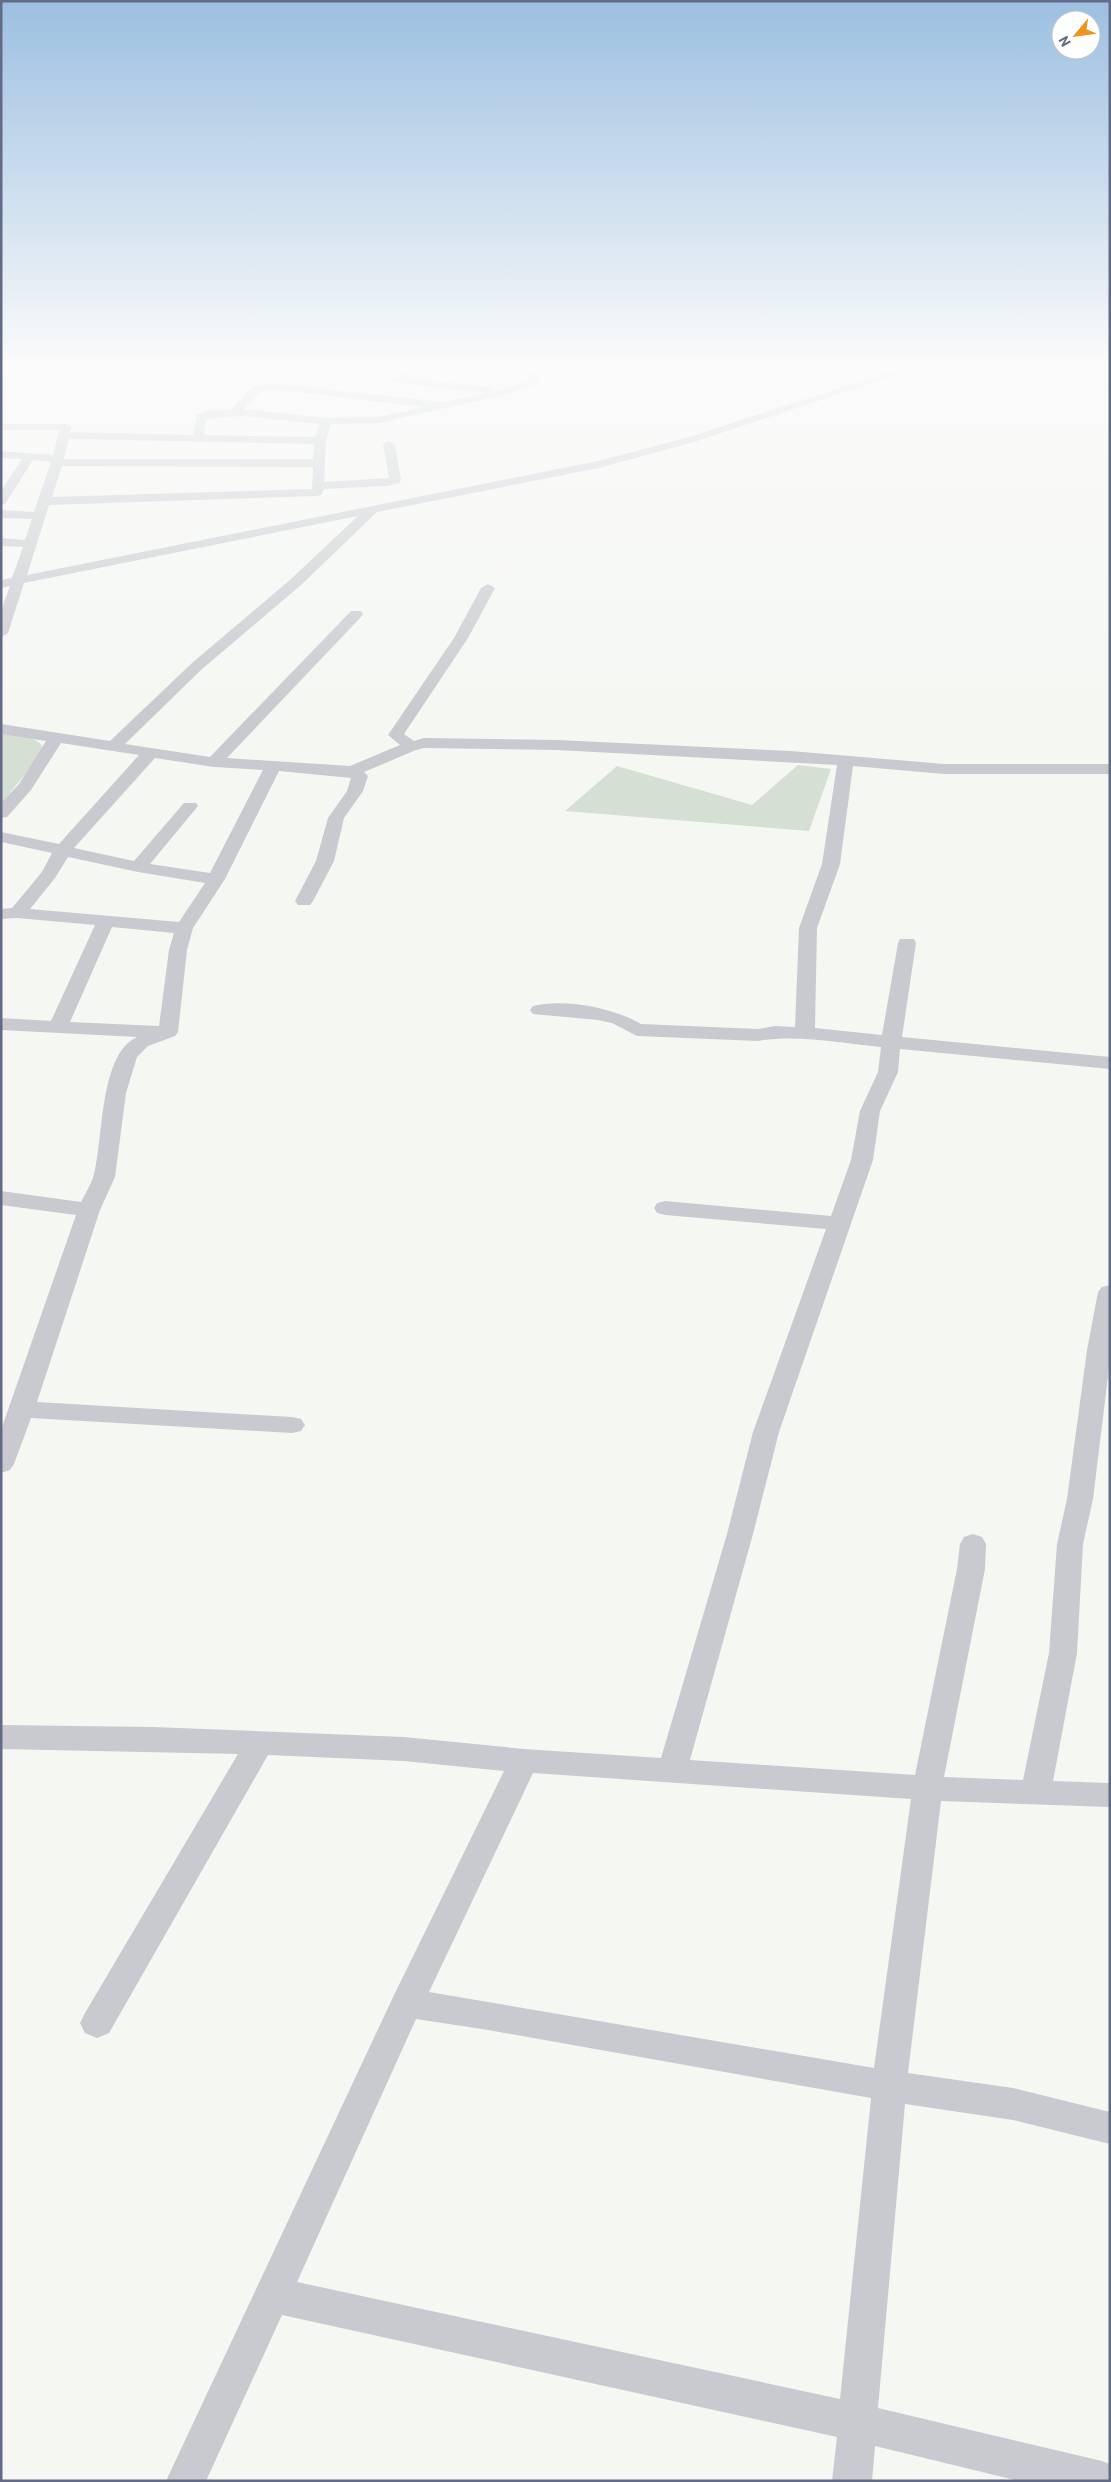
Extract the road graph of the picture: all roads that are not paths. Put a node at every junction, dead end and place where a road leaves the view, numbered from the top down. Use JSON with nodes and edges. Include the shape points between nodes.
{"nodes":[{"id":1,"x":53,"y":478,"type":"edge"},
{"id":2,"x":318,"y":478,"type":"edge"},
{"id":3,"x":395,"y":478,"type":"edge"},
{"id":4,"x":529,"y":478,"type":"edge"},
{"id":5,"x":7,"y":482,"type":"edge"},
{"id":6,"x":318,"y":486,"type":"junction"},
{"id":7,"x":1,"y":501,"type":"edge"},
{"id":8,"x":45,"y":501,"type":"junction"},
{"id":9,"x":373,"y":510,"type":"junction"},
{"id":10,"x":1,"y":514,"type":"edge"},
{"id":11,"x":39,"y":516,"type":"junction"},
{"id":12,"x":1,"y":542,"type":"edge"},
{"id":13,"x":31,"y":544,"type":"junction"},
{"id":14,"x":19,"y":581,"type":"junction"},
{"id":15,"x":1,"y":584,"type":"edge"},
{"id":16,"x":488,"y":588,"type":"dead end"},
{"id":17,"x":356,"y":614,"type":"dead end"},
{"id":18,"x":1,"y":633,"type":"edge"},
{"id":19,"x":1,"y":730,"type":"edge"},
{"id":20,"x":56,"y":738,"type":"junction"},
{"id":21,"x":412,"y":746,"type":"junction"},
{"id":22,"x":113,"y":747,"type":"junction"},
{"id":23,"x":150,"y":753,"type":"junction"},
{"id":24,"x":846,"y":760,"type":"junction"},
{"id":25,"x":214,"y":762,"type":"junction"},
{"id":26,"x":273,"y":767,"type":"junction"},
{"id":27,"x":1110,"y":769,"type":"edge"},
{"id":28,"x":352,"y":771,"type":"junction"},
{"id":29,"x":190,"y":806,"type":"dead end"},
{"id":30,"x":1,"y":813,"type":"edge"},
{"id":31,"x":1,"y":837,"type":"edge"},
{"id":32,"x":62,"y":850,"type":"junction"},
{"id":33,"x":138,"y":867,"type":"junction"},
{"id":34,"x":216,"y":879,"type":"junction"},
{"id":35,"x":304,"y":901,"type":"dead end"},
{"id":36,"x":9,"y":913,"type":"edge"},
{"id":37,"x":106,"y":921,"type":"junction"},
{"id":38,"x":184,"y":928,"type":"junction"},
{"id":39,"x":907,"y":943,"type":"dead end"},
{"id":40,"x":540,"y":1010,"type":"dead end"},
{"id":41,"x":1,"y":1024,"type":"edge"},
{"id":42,"x":58,"y":1027,"type":"junction"},
{"id":43,"x":168,"y":1032,"type":"junction"},
{"id":44,"x":805,"y":1034,"type":"junction"},
{"id":45,"x":891,"y":1042,"type":"junction"},
{"id":46,"x":1110,"y":1062,"type":"edge"},
{"id":47,"x":1,"y":1198,"type":"edge"},
{"id":48,"x":665,"y":1208,"type":"dead end"},
{"id":49,"x":89,"y":1210,"type":"junction"},
{"id":50,"x":841,"y":1224,"type":"junction"},
{"id":51,"x":1110,"y":1292,"type":"edge"},
{"id":52,"x":22,"y":1408,"type":"junction"},
{"id":53,"x":292,"y":1425,"type":"dead end"},
{"id":54,"x":1,"y":1464,"type":"edge"},
{"id":55,"x":973,"y":1544,"type":"dead end"},
{"id":56,"x":1,"y":1737,"type":"edge"},
{"id":57,"x":260,"y":1743,"type":"junction"},
{"id":58,"x":524,"y":1761,"type":"junction"},
{"id":59,"x":672,"y":1771,"type":"junction"},
{"id":60,"x":927,"y":1788,"type":"junction"},
{"id":61,"x":1036,"y":1792,"type":"junction"},
{"id":62,"x":1110,"y":1795,"type":"edge"},
{"id":63,"x":407,"y":2003,"type":"junction"},
{"id":64,"x":98,"y":2023,"type":"dead end"},
{"id":65,"x":889,"y":2086,"type":"junction"},
{"id":66,"x":1110,"y":2128,"type":"edge"},
{"id":67,"x":272,"y":2295,"type":"junction"},
{"id":68,"x":857,"y":2422,"type":"junction"},
{"id":69,"x":186,"y":2481,"type":"edge"},
{"id":70,"x":852,"y":2481,"type":"edge"},
{"id":71,"x":1102,"y":2481,"type":"edge"}],
"edges":[{"from":1,"to":8,"type":"street"},
{"from":2,"to":6,"type":"street"},
{"from":3,"to":6,"type":"street"},
{"from":4,"to":9,"type":"street"},
{"from":5,"to":7,"type":"street"},
{"from":6,"to":8,"type":"street","via":[[317,492]]},
{"from":8,"to":11,"type":"street"},
{"from":9,"to":14,"type":"street"},
{"from":9,"to":22,"type":"street","via":[[296,582],[197,666]]},
{"from":10,"to":11,"type":"street"},
{"from":11,"to":13,"type":"street"},
{"from":12,"to":13,"type":"street"},
{"from":13,"to":14,"type":"street"},
{"from":14,"to":15,"type":"street"},
{"from":14,"to":18,"type":"street"},
{"from":16,"to":21,"type":"street","via":[[461,638],[396,735]]},
{"from":17,"to":25,"type":"street"},
{"from":19,"to":20,"type":"street"},
{"from":20,"to":22,"type":"street"},
{"from":20,"to":30,"type":"street","via":[[24,786]]},
{"from":21,"to":24,"type":"street","via":[[424,743],[557,745]]},
{"from":21,"to":28,"type":"street"},
{"from":22,"to":23,"type":"street"},
{"from":23,"to":25,"type":"street"},
{"from":23,"to":32,"type":"street"},
{"from":24,"to":27,"type":"street","via":[[944,769]]},
{"from":24,"to":44,"type":"street","via":[[832,864],[808,928]]},
{"from":25,"to":26,"type":"street"},
{"from":26,"to":28,"type":"street"},
{"from":26,"to":34,"type":"street"},
{"from":28,"to":35,"type":"street","via":[[360,776],[355,791],[336,818],[325,862]]},
{"from":29,"to":33,"type":"street"},
{"from":31,"to":32,"type":"street"},
{"from":32,"to":33,"type":"street"},
{"from":32,"to":36,"type":"street","via":[[49,874]]},
{"from":33,"to":34,"type":"street"},
{"from":34,"to":38,"type":"street"},
{"from":36,"to":37,"type":"street"},
{"from":37,"to":38,"type":"street"},
{"from":37,"to":42,"type":"street"},
{"from":38,"to":43,"type":"street","via":[[178,950]]},
{"from":39,"to":45,"type":"street"},
{"from":40,"to":44,"type":"street","via":[[598,1014],[619,1019],[637,1030],[758,1036],[775,1032]]},
{"from":41,"to":42,"type":"street"},
{"from":42,"to":43,"type":"street"},
{"from":43,"to":49,"type":"street","via":[[142,1042],[128,1055],[116,1093],[104,1176]]},
{"from":44,"to":45,"type":"street"},
{"from":45,"to":46,"type":"street"},
{"from":45,"to":50,"type":"street","via":[[888,1072],[870,1111],[862,1160]]},
{"from":47,"to":49,"type":"street"},
{"from":48,"to":50,"type":"street"},
{"from":49,"to":52,"type":"street"},
{"from":50,"to":59,"type":"street","via":[[766,1432]]},
{"from":51,"to":61,"type":"street","via":[[1099,1350],[1080,1499],[1070,1544],[1063,1653]]},
{"from":52,"to":53,"type":"street"},
{"from":52,"to":54,"type":"street"},
{"from":55,"to":60,"type":"street","via":[[971,1569]]},
{"from":56,"to":57,"type":"street","via":[[154,1738]]},
{"from":57,"to":58,"type":"street","via":[[404,1749]]},
{"from":57,"to":64,"type":"street"},
{"from":58,"to":59,"type":"street"},
{"from":58,"to":63,"type":"street"},
{"from":59,"to":60,"type":"street"},
{"from":60,"to":61,"type":"street"},
{"from":60,"to":65,"type":"street"},
{"from":61,"to":62,"type":"street"},
{"from":63,"to":65,"type":"street"},
{"from":63,"to":67,"type":"street"},
{"from":65,"to":66,"type":"street","via":[[1013,2104]]},
{"from":65,"to":68,"type":"street"},
{"from":67,"to":68,"type":"street"},
{"from":67,"to":69,"type":"street"},
{"from":68,"to":70,"type":"street"},
{"from":68,"to":71,"type":"street"}]}
